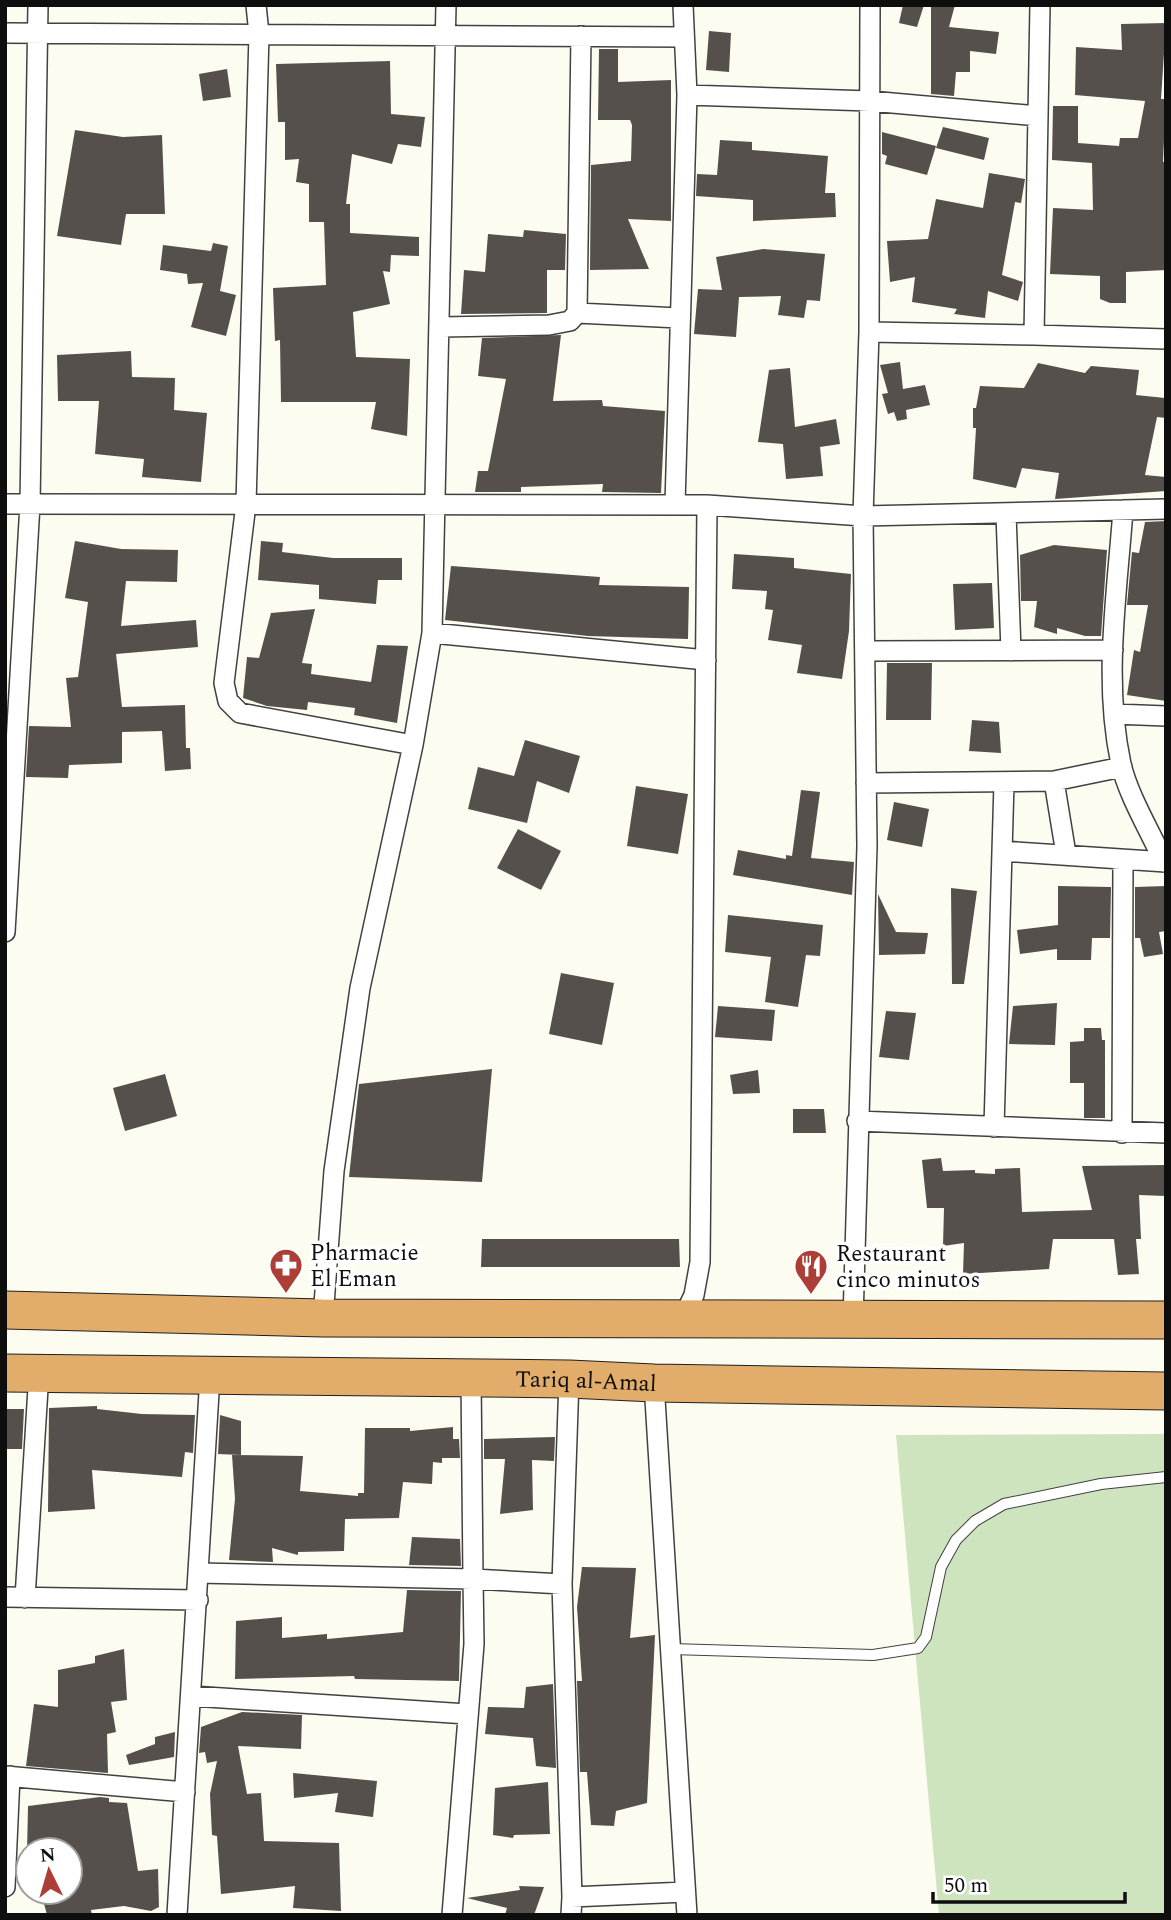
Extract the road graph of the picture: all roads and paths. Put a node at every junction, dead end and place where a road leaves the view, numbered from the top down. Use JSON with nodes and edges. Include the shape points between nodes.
{"nodes":[{"id":1,"x":38,"y":5,"type":"edge"},
{"id":2,"x":256,"y":5,"type":"edge"},
{"id":3,"x":446,"y":5,"type":"edge"},
{"id":4,"x":683,"y":5,"type":"edge"},
{"id":5,"x":870,"y":5,"type":"edge"},
{"id":6,"x":1040,"y":5,"type":"edge"},
{"id":7,"x":5,"y":33,"type":"edge"},
{"id":8,"x":259,"y":34,"type":"junction"},
{"id":9,"x":37,"y":35,"type":"junction"},
{"id":10,"x":446,"y":36,"type":"junction"},
{"id":11,"x":581,"y":36,"type":"junction"},
{"id":12,"x":682,"y":37,"type":"junction"},
{"id":13,"x":687,"y":95,"type":"junction"},
{"id":14,"x":870,"y":101,"type":"junction"},
{"id":15,"x":1038,"y":116,"type":"junction"},
{"id":16,"x":577,"y":313,"type":"junction"},
{"id":17,"x":679,"y":318,"type":"junction"},
{"id":18,"x":441,"y":327,"type":"junction"},
{"id":19,"x":869,"y":332,"type":"junction"},
{"id":20,"x":1034,"y":335,"type":"junction"},
{"id":21,"x":1166,"y":339,"type":"edge"},
{"id":22,"x":5,"y":504,"type":"edge"},
{"id":23,"x":30,"y":504,"type":"junction"},
{"id":24,"x":246,"y":504,"type":"junction"},
{"id":25,"x":436,"y":504,"type":"junction"},
{"id":26,"x":675,"y":504,"type":"junction"},
{"id":27,"x":707,"y":505,"type":"junction"},
{"id":28,"x":1166,"y":509,"type":"edge"},
{"id":29,"x":1123,"y":510,"type":"junction"},
{"id":30,"x":1006,"y":514,"type":"junction"},
{"id":31,"x":863,"y":516,"type":"junction"},
{"id":32,"x":432,"y":633,"type":"junction"},
{"id":33,"x":1011,"y":650,"type":"junction"},
{"id":34,"x":1113,"y":650,"type":"junction"},
{"id":35,"x":866,"y":651,"type":"junction"},
{"id":36,"x":706,"y":660,"type":"junction"},
{"id":37,"x":1114,"y":714,"type":"junction"},
{"id":38,"x":1166,"y":716,"type":"edge"},
{"id":39,"x":413,"y":745,"type":"junction"},
{"id":40,"x":1122,"y":767,"type":"junction"},
{"id":41,"x":1054,"y":781,"type":"junction"},
{"id":42,"x":866,"y":783,"type":"junction"},
{"id":43,"x":1004,"y":783,"type":"junction"},
{"id":44,"x":1002,"y":851,"type":"junction"},
{"id":45,"x":1066,"y":854,"type":"junction"},
{"id":46,"x":1123,"y":860,"type":"junction"},
{"id":47,"x":1165,"y":862,"type":"edge"},
{"id":48,"x":7,"y":889,"type":"edge"},
{"id":49,"x":5,"y":932,"type":"edge"},
{"id":50,"x":857,"y":1121,"type":"junction"},
{"id":51,"x":994,"y":1127,"type":"junction"},
{"id":52,"x":1166,"y":1132,"type":"edge"},
{"id":53,"x":1122,"y":1133,"type":"junction"},
{"id":54,"x":5,"y":1310,"type":"edge"},
{"id":55,"x":323,"y":1318,"type":"junction"},
{"id":56,"x":683,"y":1318,"type":"junction"},
{"id":57,"x":1166,"y":1320,"type":"edge"},
{"id":58,"x":853,"y":1321,"type":"junction"},
{"id":59,"x":22,"y":1372,"type":"edge"},
{"id":60,"x":210,"y":1376,"type":"junction"},
{"id":61,"x":471,"y":1377,"type":"junction"},
{"id":62,"x":569,"y":1379,"type":"junction"},
{"id":63,"x":654,"y":1383,"type":"junction"},
{"id":64,"x":1166,"y":1391,"type":"edge"},
{"id":65,"x":1166,"y":1477,"type":"edge"},
{"id":66,"x":199,"y":1573,"type":"junction"},
{"id":67,"x":473,"y":1579,"type":"junction"},
{"id":68,"x":562,"y":1584,"type":"junction"},
{"id":69,"x":5,"y":1597,"type":"edge"},
{"id":70,"x":25,"y":1598,"type":"junction"},
{"id":71,"x":198,"y":1600,"type":"junction"},
{"id":72,"x":671,"y":1649,"type":"junction"},
{"id":73,"x":192,"y":1696,"type":"junction"},
{"id":74,"x":467,"y":1714,"type":"junction"},
{"id":75,"x":8,"y":1776,"type":"edge"},
{"id":76,"x":185,"y":1792,"type":"junction"},
{"id":77,"x":5,"y":1887,"type":"edge"},
{"id":78,"x":685,"y":1892,"type":"junction"},
{"id":79,"x":571,"y":1906,"type":"edge"},
{"id":80,"x":177,"y":1915,"type":"edge"},
{"id":81,"x":452,"y":1915,"type":"edge"},
{"id":82,"x":687,"y":1915,"type":"edge"}],
"edges":[{"from":1,"to":9,"type":"street"},
{"from":2,"to":8,"type":"street"},
{"from":3,"to":10,"type":"street"},
{"from":4,"to":12,"type":"street"},
{"from":5,"to":14,"type":"street"},
{"from":6,"to":15,"type":"street"},
{"from":7,"to":9,"type":"street"},
{"from":8,"to":9,"type":"street"},
{"from":8,"to":10,"type":"street"},
{"from":8,"to":24,"type":"street"},
{"from":9,"to":23,"type":"street"},
{"from":10,"to":11,"type":"street"},
{"from":10,"to":18,"type":"street"},
{"from":11,"to":12,"type":"street"},
{"from":11,"to":16,"type":"street"},
{"from":12,"to":13,"type":"street"},
{"from":13,"to":14,"type":"street"},
{"from":13,"to":17,"type":"street"},
{"from":14,"to":15,"type":"street"},
{"from":14,"to":19,"type":"street"},
{"from":15,"to":20,"type":"street"},
{"from":16,"to":17,"type":"street"},
{"from":16,"to":18,"type":"street","via":[[570,321],[549,325]]},
{"from":17,"to":26,"type":"street"},
{"from":18,"to":25,"type":"street"},
{"from":19,"to":20,"type":"street"},
{"from":19,"to":31,"type":"street"},
{"from":20,"to":21,"type":"street"},
{"from":22,"to":23,"type":"street"},
{"from":23,"to":24,"type":"street"},
{"from":23,"to":48,"type":"street"},
{"from":24,"to":25,"type":"street"},
{"from":24,"to":39,"type":"street","via":[[224,683],[228,701],[240,713]]},
{"from":25,"to":26,"type":"street"},
{"from":25,"to":32,"type":"street"},
{"from":26,"to":27,"type":"street"},
{"from":27,"to":31,"type":"street"},
{"from":27,"to":36,"type":"street"},
{"from":28,"to":29,"type":"street"},
{"from":29,"to":30,"type":"street"},
{"from":29,"to":34,"type":"street"},
{"from":30,"to":31,"type":"street"},
{"from":30,"to":33,"type":"street"},
{"from":31,"to":35,"type":"street"},
{"from":32,"to":36,"type":"street"},
{"from":32,"to":39,"type":"street"},
{"from":33,"to":34,"type":"street"},
{"from":33,"to":35,"type":"street"},
{"from":34,"to":37,"type":"street"},
{"from":35,"to":42,"type":"street"},
{"from":36,"to":56,"type":"street","via":[[700,1262],[694,1295]]},
{"from":37,"to":38,"type":"street"},
{"from":37,"to":40,"type":"street"},
{"from":39,"to":55,"type":"street","via":[[360,988],[334,1171]]},
{"from":40,"to":41,"type":"street"},
{"from":40,"to":47,"type":"street"},
{"from":41,"to":43,"type":"street"},
{"from":41,"to":45,"type":"street"},
{"from":42,"to":43,"type":"street"},
{"from":42,"to":50,"type":"street"},
{"from":43,"to":44,"type":"street"},
{"from":44,"to":45,"type":"street"},
{"from":44,"to":51,"type":"street"},
{"from":45,"to":46,"type":"street"},
{"from":46,"to":47,"type":"street"},
{"from":46,"to":53,"type":"street"},
{"from":48,"to":49,"type":"street"},
{"from":50,"to":51,"type":"street"},
{"from":50,"to":58,"type":"street"},
{"from":51,"to":53,"type":"street"},
{"from":52,"to":53,"type":"street"},
{"from":54,"to":55,"type":"highway"},
{"from":55,"to":56,"type":"highway"},
{"from":56,"to":58,"type":"highway"},
{"from":57,"to":58,"type":"highway"},
{"from":59,"to":60,"type":"highway","name":"Tariq al-Amal"},
{"from":59,"to":70,"type":"street"},
{"from":60,"to":61,"type":"highway","name":"Tariq al-Amal"},
{"from":60,"to":66,"type":"street"},
{"from":61,"to":62,"type":"highway","name":"Tariq al-Amal"},
{"from":61,"to":67,"type":"street"},
{"from":62,"to":63,"type":"highway","name":"Tariq al-Amal"},
{"from":62,"to":68,"type":"street"},
{"from":63,"to":64,"type":"highway","name":"Tariq al-Amal"},
{"from":63,"to":72,"type":"street"},
{"from":65,"to":72,"type":"lane","via":[[1101,1484],[1004,1504],[975,1521],[956,1540],[941,1567],[924,1642],[906,1653]]},
{"from":66,"to":67,"type":"street"},
{"from":66,"to":71,"type":"street"},
{"from":67,"to":68,"type":"street"},
{"from":67,"to":74,"type":"street","via":[[474,1644]]},
{"from":68,"to":79,"type":"street"},
{"from":69,"to":70,"type":"street"},
{"from":70,"to":71,"type":"street"},
{"from":71,"to":73,"type":"street"},
{"from":72,"to":78,"type":"street"},
{"from":73,"to":74,"type":"street"},
{"from":73,"to":76,"type":"street"},
{"from":74,"to":81,"type":"street"},
{"from":75,"to":76,"type":"street"},
{"from":75,"to":77,"type":"street"},
{"from":76,"to":80,"type":"street"},
{"from":78,"to":79,"type":"street"},
{"from":78,"to":82,"type":"street"}]}
